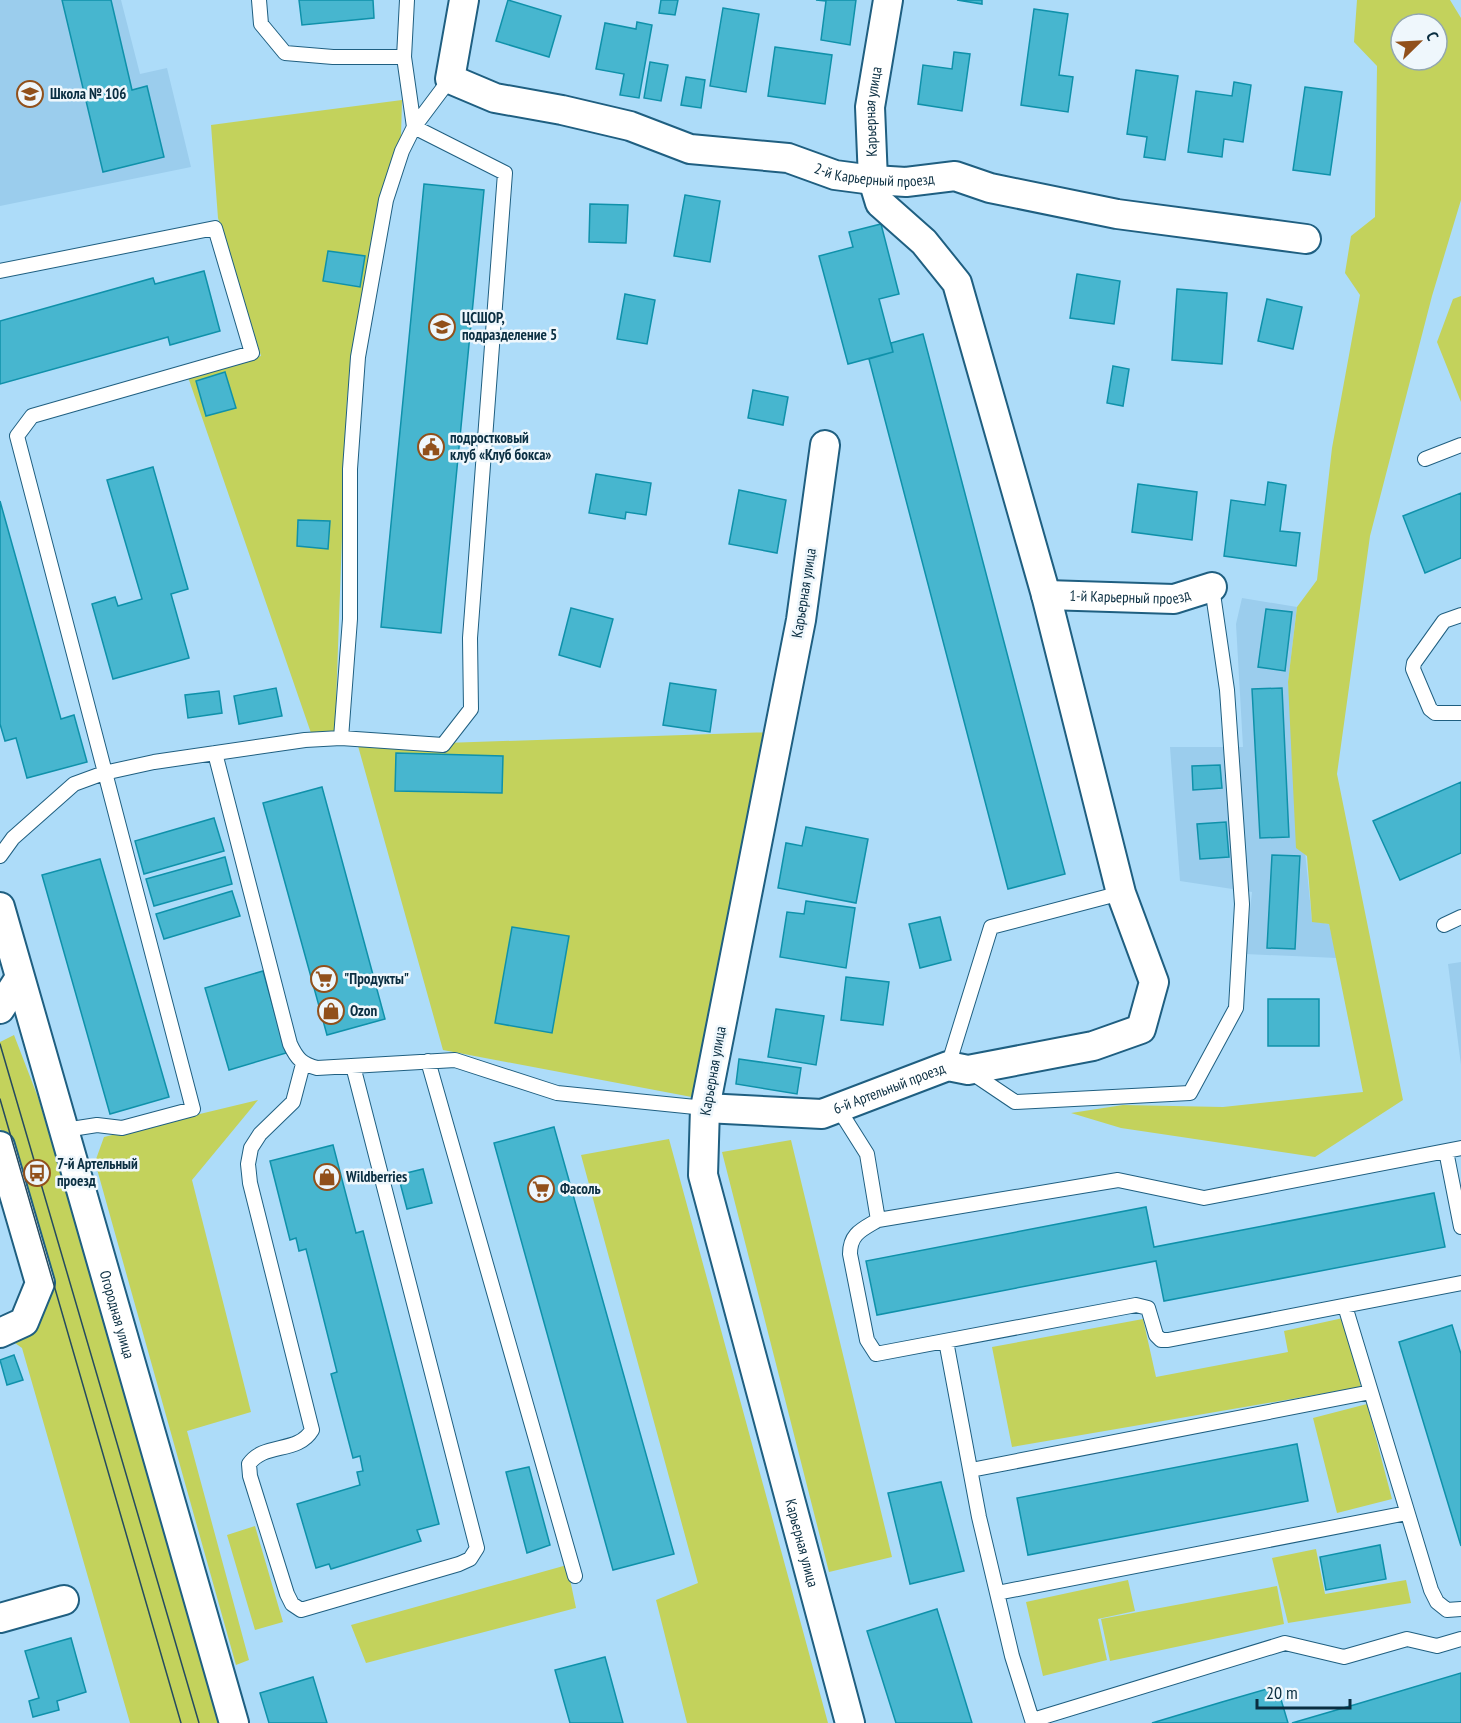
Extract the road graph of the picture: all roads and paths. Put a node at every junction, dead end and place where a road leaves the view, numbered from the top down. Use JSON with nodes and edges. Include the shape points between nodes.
{"nodes":[{"id":1,"x":259,"y":0,"type":"edge"},
{"id":2,"x":407,"y":0,"type":"edge"},
{"id":3,"x":464,"y":0,"type":"edge"},
{"id":4,"x":888,"y":0,"type":"edge"},
{"id":5,"x":404,"y":57,"type":"junction"},
{"id":6,"x":450,"y":79,"type":"junction"},
{"id":7,"x":414,"y":127,"type":"junction"},
{"id":8,"x":873,"y":180,"type":"junction"},
{"id":9,"x":1306,"y":239,"type":"dead end"},
{"id":10,"x":0,"y":271,"type":"edge"},
{"id":11,"x":825,"y":445,"type":"dead end"},
{"id":12,"x":1461,"y":445,"type":"edge"},
{"id":13,"x":1425,"y":459,"type":"dead end"},
{"id":14,"x":1212,"y":587,"type":"joint"},
{"id":15,"x":1046,"y":595,"type":"junction"},
{"id":16,"x":1461,"y":615,"type":"edge"},
{"id":17,"x":1461,"y":713,"type":"edge"},
{"id":18,"x":340,"y":738,"type":"junction"},
{"id":19,"x":215,"y":753,"type":"junction"},
{"id":20,"x":104,"y":773,"type":"junction"},
{"id":21,"x":0,"y":856,"type":"edge"},
{"id":22,"x":1121,"y":893,"type":"junction"},
{"id":23,"x":0,"y":907,"type":"edge"},
{"id":24,"x":1461,"y":917,"type":"edge"},
{"id":25,"x":1444,"y":925,"type":"dead end"},
{"id":26,"x":19,"y":979,"type":"junction"},
{"id":27,"x":0,"y":1009,"type":"edge"},
{"id":28,"x":1141,"y":1029,"type":"joint"},
{"id":29,"x":428,"y":1061,"type":"junction"},
{"id":30,"x":303,"y":1064,"type":"junction"},
{"id":31,"x":353,"y":1066,"type":"junction"},
{"id":32,"x":958,"y":1068,"type":"junction"},
{"id":33,"x":705,"y":1108,"type":"junction"},
{"id":34,"x":838,"y":1108,"type":"junction"},
{"id":35,"x":65,"y":1130,"type":"junction"},
{"id":36,"x":0,"y":1146,"type":"edge"},
{"id":37,"x":1461,"y":1148,"type":"edge"},
{"id":38,"x":1446,"y":1151,"type":"junction"},
{"id":39,"x":878,"y":1220,"type":"junction"},
{"id":40,"x":1461,"y":1227,"type":"edge"},
{"id":41,"x":1461,"y":1283,"type":"edge"},
{"id":42,"x":1345,"y":1306,"type":"junction"},
{"id":43,"x":12,"y":1328,"type":"edge"},
{"id":44,"x":946,"y":1341,"type":"junction"},
{"id":45,"x":1371,"y":1392,"type":"junction"},
{"id":46,"x":971,"y":1470,"type":"junction"},
{"id":47,"x":1407,"y":1513,"type":"junction"},
{"id":48,"x":575,"y":1576,"type":"dead end"},
{"id":49,"x":997,"y":1593,"type":"junction"},
{"id":50,"x":64,"y":1600,"type":"dead end"},
{"id":51,"x":1461,"y":1609,"type":"edge"},
{"id":52,"x":0,"y":1618,"type":"edge"},
{"id":53,"x":1461,"y":1639,"type":"edge"},
{"id":54,"x":1033,"y":1721,"type":"edge"},
{"id":55,"x":234,"y":1723,"type":"edge"},
{"id":56,"x":850,"y":1723,"type":"edge"}],
"edges":[{"from":1,"to":5,"type":"lane","via":[[261,24],[285,53]]},
{"from":2,"to":5,"type":"lane"},
{"from":3,"to":6,"type":"street"},
{"from":4,"to":8,"type":"street","name":"Карьерная улица","via":[[870,107]]},
{"from":5,"to":7,"type":"lane"},
{"from":6,"to":7,"type":"lane"},
{"from":6,"to":8,"type":"street","name":"2-й Карьерный проезд","via":[[495,98],[630,126],[690,149],[788,158],[834,176]]},
{"from":7,"to":18,"type":"lane","via":[[386,200],[358,357],[350,469],[350,619]]},
{"from":7,"to":18,"type":"lane","via":[[505,173],[470,638],[471,709],[443,745]]},
{"from":8,"to":9,"type":"street","name":"2-й Карьерный проезд","via":[[906,182],[955,176],[990,188],[1118,214]]},
{"from":8,"to":15,"type":"street","name":"Карьерная улица","via":[[880,203],[924,242],[957,283]]},
{"from":10,"to":20,"type":"lane","via":[[215,228],[252,353],[32,416],[17,436]]},
{"from":11,"to":33,"type":"street","name":"Карьерная улица","via":[[801,620]]},
{"from":12,"to":13,"type":"lane"},
{"from":14,"to":15,"type":"street","name":"1-й Карьерный проезд","via":[[1174,599]]},
{"from":14,"to":32,"type":"lane","via":[[1227,690],[1242,904],[1236,1008],[1190,1093],[1015,1102]]},
{"from":15,"to":22,"type":"street","name":"Карьерная улица"},
{"from":16,"to":17,"type":"lane","via":[[1444,621],[1413,669],[1426,702],[1435,713]]},
{"from":18,"to":19,"type":"lane"},
{"from":19,"to":20,"type":"lane"},
{"from":19,"to":30,"type":"lane","via":[[290,1044]]},
{"from":20,"to":21,"type":"lane","via":[[74,784],[14,838]]},
{"from":20,"to":35,"type":"lane","via":[[193,1109],[122,1128],[96,1125]]},
{"from":22,"to":28,"type":"street","name":"Карьерная улица","via":[[1154,982]]},
{"from":22,"to":32,"type":"lane","via":[[991,927]]},
{"from":23,"to":26,"type":"street","name":"Огородная улица"},
{"from":24,"to":25,"type":"lane"},
{"from":26,"to":27,"type":"street"},
{"from":26,"to":35,"type":"street","name":"Огородная улица"},
{"from":28,"to":32,"type":"street","name":"6-й Артельный проезд","via":[[1093,1046]]},
{"from":29,"to":31,"type":"lane"},
{"from":29,"to":33,"type":"lane","via":[[455,1060],[557,1093]]},
{"from":29,"to":48,"type":"lane"},
{"from":30,"to":31,"type":"lane","via":[[317,1068]]},
{"from":30,"to":31,"type":"lane","via":[[293,1102],[260,1134],[251,1148],[248,1164],[312,1430],[307,1439],[254,1456],[249,1464],[250,1476],[287,1594],[301,1610],[459,1564],[470,1559],[477,1548]]},
{"from":32,"to":34,"type":"street","name":"6-й Артельный проезд"},
{"from":33,"to":34,"type":"street","name":"6-й Артельный проезд","via":[[822,1114]]},
{"from":33,"to":56,"type":"street","name":"Карьерная улица","via":[[703,1175]]},
{"from":34,"to":39,"type":"lane","via":[[867,1154]]},
{"from":35,"to":55,"type":"street","name":"Огородная улица"},
{"from":36,"to":43,"type":"street","via":[[40,1283]]},
{"from":37,"to":38,"type":"lane"},
{"from":38,"to":39,"type":"lane","via":[[1204,1198],[1118,1180]]},
{"from":38,"to":40,"type":"lane"},
{"from":39,"to":44,"type":"lane","via":[[855,1233],[850,1241],[870,1348],[876,1354]]},
{"from":41,"to":42,"type":"lane"},
{"from":42,"to":44,"type":"lane","via":[[1161,1340],[1148,1308],[1136,1305]]},
{"from":42,"to":45,"type":"lane"},
{"from":44,"to":46,"type":"lane"},
{"from":45,"to":46,"type":"lane"},
{"from":45,"to":47,"type":"lane"},
{"from":46,"to":49,"type":"lane"},
{"from":47,"to":49,"type":"lane"},
{"from":47,"to":51,"type":"lane","via":[[1437,1602],[1447,1610]]},
{"from":49,"to":54,"type":"lane"},
{"from":50,"to":52,"type":"street"},
{"from":53,"to":54,"type":"lane","via":[[1437,1646],[1407,1639],[1344,1657],[1285,1643]]}]}
